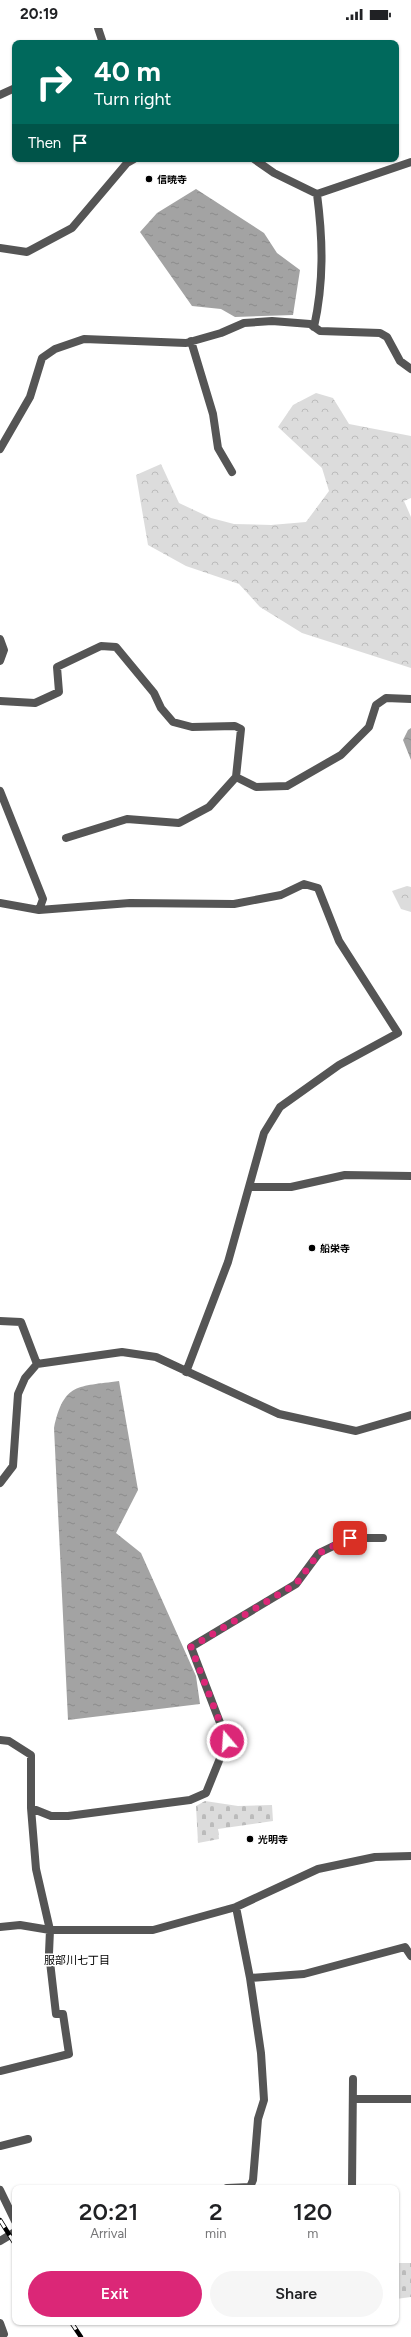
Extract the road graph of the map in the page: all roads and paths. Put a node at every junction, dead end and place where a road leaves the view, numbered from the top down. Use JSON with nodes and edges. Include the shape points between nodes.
{"nodes":[{"id":1,"x":98,"y":28,"type":"edge"},
{"id":2,"x":101,"y":40,"type":"edge"},
{"id":3,"x":12,"y":89,"type":"edge"},
{"id":4,"x":0,"y":95,"type":"edge"},
{"id":5,"x":129,"y":162,"type":"edge"},
{"id":6,"x":258,"y":162,"type":"edge"},
{"id":7,"x":411,"y":162,"type":"edge"},
{"id":8,"x":317,"y":194,"type":"junction"},
{"id":9,"x":0,"y":248,"type":"edge"},
{"id":10,"x":314,"y":327,"type":"junction"},
{"id":11,"x":191,"y":341,"type":"junction"},
{"id":12,"x":411,"y":369,"type":"edge"},
{"id":13,"x":0,"y":449,"type":"edge"},
{"id":14,"x":232,"y":472,"type":"dead end"},
{"id":15,"x":0,"y":639,"type":"edge"},
{"id":16,"x":1,"y":657,"type":"edge"},
{"id":17,"x":411,"y":699,"type":"edge"},
{"id":18,"x":0,"y":701,"type":"edge"},
{"id":19,"x":236,"y":777,"type":"junction"},
{"id":20,"x":0,"y":791,"type":"edge"},
{"id":21,"x":66,"y":838,"type":"dead end"},
{"id":22,"x":0,"y":904,"type":"edge"},
{"id":23,"x":39,"y":910,"type":"junction"},
{"id":24,"x":411,"y":1176,"type":"edge"},
{"id":25,"x":249,"y":1187,"type":"junction"},
{"id":26,"x":0,"y":1321,"type":"edge"},
{"id":27,"x":37,"y":1364,"type":"junction"},
{"id":28,"x":186,"y":1372,"type":"junction"},
{"id":29,"x":411,"y":1415,"type":"edge"},
{"id":30,"x":0,"y":1483,"type":"edge"},
{"id":31,"x":383,"y":1538,"type":"dead end"},
{"id":32,"x":0,"y":1740,"type":"edge"},
{"id":33,"x":31,"y":1808,"type":"junction"},
{"id":34,"x":411,"y":1856,"type":"edge"},
{"id":35,"x":236,"y":1907,"type":"junction"},
{"id":36,"x":0,"y":1927,"type":"edge"},
{"id":37,"x":50,"y":1930,"type":"junction"},
{"id":38,"x":411,"y":1956,"type":"edge"},
{"id":39,"x":250,"y":1978,"type":"junction"},
{"id":40,"x":0,"y":2071,"type":"edge"},
{"id":41,"x":353,"y":2079,"type":"dead end"},
{"id":42,"x":353,"y":2099,"type":"junction"},
{"id":43,"x":411,"y":2099,"type":"edge"},
{"id":44,"x":28,"y":2139,"type":"dead end"},
{"id":45,"x":0,"y":2146,"type":"edge"},
{"id":46,"x":251,"y":2185,"type":"edge"},
{"id":47,"x":352,"y":2185,"type":"edge"},
{"id":48,"x":0,"y":2190,"type":"edge"},
{"id":49,"x":12,"y":2215,"type":"edge"},
{"id":50,"x":12,"y":2234,"type":"edge"},
{"id":51,"x":0,"y":2241,"type":"edge"},
{"id":52,"x":0,"y":2323,"type":"edge"},
{"id":53,"x":3,"y":2336,"type":"edge"}],
"edges":[{"from":1,"to":2,"type":"street"},
{"from":3,"to":4,"type":"street"},
{"from":5,"to":9,"type":"street","via":[[72,228],[27,252]]},
{"from":6,"to":8,"type":"street","via":[[274,173]]},
{"from":7,"to":8,"type":"street"},
{"from":8,"to":10,"type":"street","via":[[323,237],[323,271]]},
{"from":10,"to":11,"type":"street","via":[[310,324],[272,321],[244,323],[221,333]]},
{"from":10,"to":12,"type":"street","via":[[320,331],[380,333],[387,337],[400,360]]},
{"from":11,"to":13,"type":"street","via":[[84,339],[55,349],[42,358],[30,397]]},
{"from":11,"to":14,"type":"street","via":[[213,414],[218,448]]},
{"from":15,"to":16,"type":"street","via":[[4,650]]},
{"from":17,"to":19,"type":"street","via":[[386,698],[376,705],[369,727],[341,755],[287,786],[256,787]]},
{"from":18,"to":19,"type":"street","via":[[35,703],[59,692],[57,667],[101,646],[116,647],[154,693],[161,708],[173,722],[192,727],[235,726],[241,729]]},
{"from":19,"to":21,"type":"street","via":[[209,807],[179,823],[127,819]]},
{"from":20,"to":23,"type":"street","via":[[43,899]]},
{"from":22,"to":23,"type":"street"},
{"from":23,"to":25,"type":"street","via":[[130,903],[234,904],[281,895],[304,884],[318,888],[339,941],[398,1033],[339,1065],[280,1107],[264,1133]]},
{"from":24,"to":25,"type":"street","via":[[345,1175],[291,1187]]},
{"from":25,"to":28,"type":"street","via":[[228,1262]]},
{"from":26,"to":27,"type":"street","via":[[20,1322]]},
{"from":27,"to":28,"type":"street","via":[[122,1352],[156,1357]]},
{"from":27,"to":30,"type":"street","via":[[25,1378],[18,1394],[13,1466]]},
{"from":28,"to":29,"type":"street","via":[[278,1414],[356,1431]]},
{"from":31,"to":33,"type":"street","via":[[350,1538],[319,1553],[296,1584],[191,1647],[227,1741],[206,1792],[190,1800],[68,1816],[51,1816]]},
{"from":32,"to":33,"type":"street","via":[[9,1741],[31,1755]]},
{"from":33,"to":37,"type":"street","via":[[36,1869]]},
{"from":34,"to":35,"type":"street","via":[[375,1857],[318,1869]]},
{"from":35,"to":37,"type":"street","via":[[153,1930]]},
{"from":35,"to":39,"type":"street"},
{"from":36,"to":37,"type":"street","via":[[20,1925]]},
{"from":37,"to":40,"type":"street","via":[[49,1953],[56,2014],[63,2014],[69,2054]]},
{"from":38,"to":39,"type":"street","via":[[405,1948],[304,1974]]},
{"from":39,"to":46,"type":"street","via":[[261,2053],[264,2100],[257,2125]]},
{"from":41,"to":42,"type":"street"},
{"from":42,"to":43,"type":"street"},
{"from":42,"to":47,"type":"street"},
{"from":44,"to":45,"type":"street"},
{"from":48,"to":49,"type":"street"},
{"from":50,"to":51,"type":"street"},
{"from":52,"to":53,"type":"street"}]}
